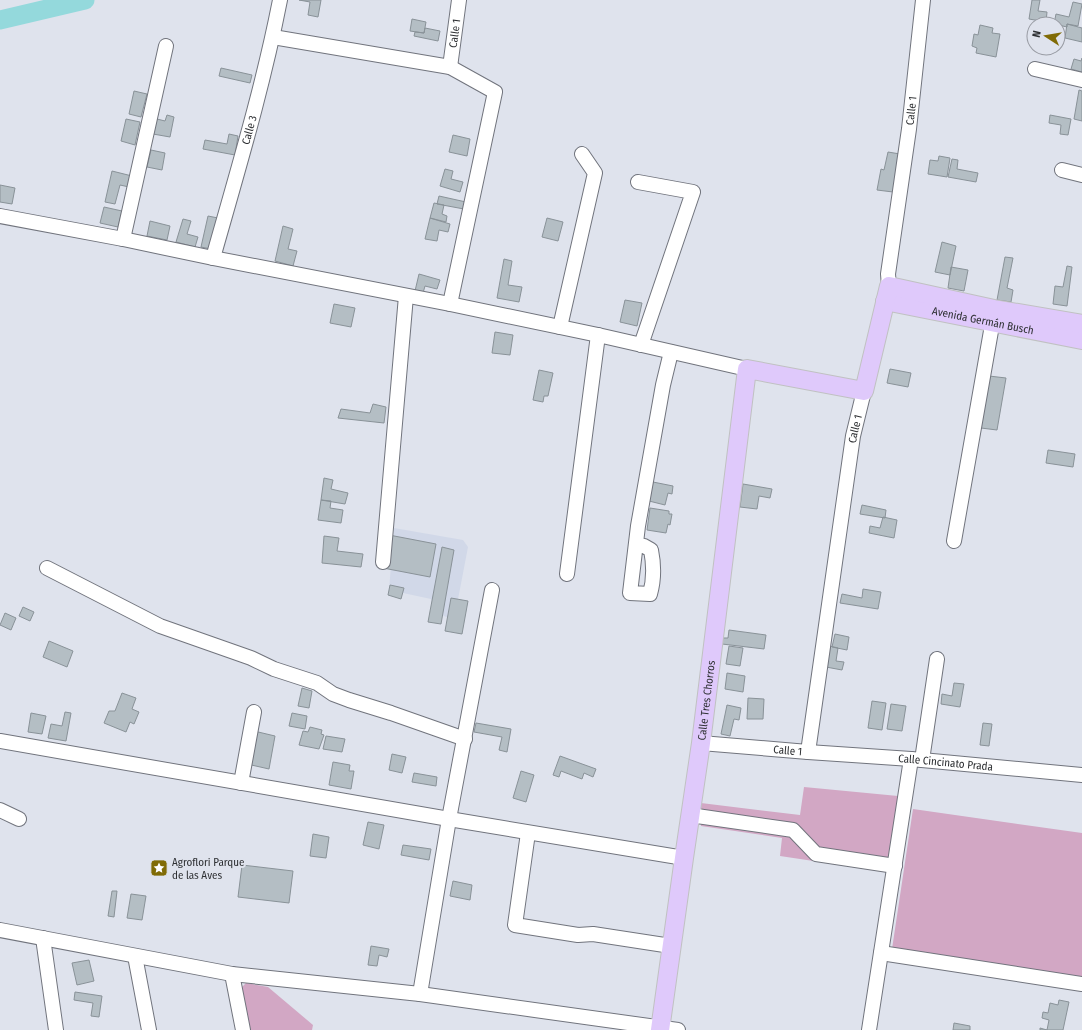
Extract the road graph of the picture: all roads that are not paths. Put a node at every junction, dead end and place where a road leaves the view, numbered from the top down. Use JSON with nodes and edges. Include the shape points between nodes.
{"nodes":[{"id":1,"x":280,"y":0,"type":"edge"},
{"id":2,"x":459,"y":0,"type":"edge"},
{"id":3,"x":923,"y":0,"type":"edge"},
{"id":4,"x":273,"y":37,"type":"junction"},
{"id":5,"x":166,"y":46,"type":"dead end"},
{"id":6,"x":450,"y":67,"type":"junction"},
{"id":7,"x":1035,"y":69,"type":"dead end"},
{"id":8,"x":1082,"y":80,"type":"edge"},
{"id":9,"x":582,"y":154,"type":"dead end"},
{"id":10,"x":1062,"y":170,"type":"dead end"},
{"id":11,"x":1082,"y":174,"type":"edge"},
{"id":12,"x":638,"y":182,"type":"dead end"},
{"id":13,"x":0,"y":216,"type":"edge"},
{"id":14,"x":123,"y":239,"type":"junction"},
{"id":15,"x":213,"y":258,"type":"junction"},
{"id":16,"x":887,"y":294,"type":"junction"},
{"id":17,"x":406,"y":296,"type":"junction"},
{"id":18,"x":450,"y":304,"type":"junction"},
{"id":19,"x":994,"y":316,"type":"junction"},
{"id":20,"x":1082,"y":324,"type":"edge"},
{"id":21,"x":560,"y":327,"type":"junction"},
{"id":22,"x":598,"y":335,"type":"junction"},
{"id":23,"x":1082,"y":340,"type":"edge"},
{"id":24,"x":640,"y":345,"type":"junction"},
{"id":25,"x":671,"y":352,"type":"junction"},
{"id":26,"x":747,"y":369,"type":"junction"},
{"id":27,"x":864,"y":391,"type":"junction"},
{"id":28,"x":954,"y":542,"type":"dead end"},
{"id":29,"x":636,"y":544,"type":"dead end"},
{"id":30,"x":383,"y":562,"type":"dead end"},
{"id":31,"x":47,"y":568,"type":"dead end"},
{"id":32,"x":567,"y":574,"type":"dead end"},
{"id":33,"x":492,"y":590,"type":"dead end"},
{"id":34,"x":937,"y":658,"type":"dead end"},
{"id":35,"x":254,"y":712,"type":"dead end"},
{"id":36,"x":465,"y":739,"type":"junction"},
{"id":37,"x":0,"y":741,"type":"edge"},
{"id":38,"x":701,"y":743,"type":"junction"},
{"id":39,"x":808,"y":752,"type":"junction"},
{"id":40,"x":917,"y":760,"type":"junction"},
{"id":41,"x":1082,"y":775,"type":"edge"},
{"id":42,"x":241,"y":783,"type":"junction"},
{"id":43,"x":0,"y":810,"type":"edge"},
{"id":44,"x":690,"y":815,"type":"junction"},
{"id":45,"x":19,"y":819,"type":"dead end"},
{"id":46,"x":449,"y":820,"type":"junction"},
{"id":47,"x":528,"y":832,"type":"junction"},
{"id":48,"x":684,"y":858,"type":"junction"},
{"id":49,"x":895,"y":866,"type":"junction"},
{"id":50,"x":0,"y":930,"type":"edge"},
{"id":51,"x":43,"y":938,"type":"junction"},
{"id":52,"x":671,"y":946,"type":"junction"},
{"id":53,"x":881,"y":953,"type":"junction"},
{"id":54,"x":135,"y":956,"type":"junction"},
{"id":55,"x":232,"y":974,"type":"junction"},
{"id":56,"x":1082,"y":984,"type":"edge"},
{"id":57,"x":420,"y":994,"type":"junction"},
{"id":58,"x":660,"y":1029,"type":"edge"},
{"id":59,"x":56,"y":1030,"type":"edge"},
{"id":60,"x":149,"y":1030,"type":"edge"},
{"id":61,"x":243,"y":1030,"type":"edge"},
{"id":62,"x":678,"y":1030,"type":"edge"},
{"id":63,"x":869,"y":1030,"type":"edge"}],
"edges":[{"from":1,"to":4,"type":"street","name":"Calle 3"},
{"from":2,"to":6,"type":"street","name":"Calle 1"},
{"from":3,"to":16,"type":"street","name":"Calle 1"},
{"from":4,"to":6,"type":"street"},
{"from":4,"to":15,"type":"street","name":"Calle 3"},
{"from":5,"to":14,"type":"street"},
{"from":6,"to":18,"type":"street","via":[[495,92]]},
{"from":7,"to":8,"type":"street"},
{"from":9,"to":21,"type":"street","via":[[595,173]]},
{"from":10,"to":11,"type":"street"},
{"from":12,"to":24,"type":"street","via":[[693,192]]},
{"from":13,"to":14,"type":"street"},
{"from":14,"to":15,"type":"street"},
{"from":15,"to":17,"type":"street"},
{"from":16,"to":19,"type":"main road","name":"Avenida Germán Busch"},
{"from":16,"to":27,"type":"main road","name":"Calle 1"},
{"from":17,"to":18,"type":"street"},
{"from":17,"to":30,"type":"street"},
{"from":18,"to":21,"type":"street"},
{"from":19,"to":20,"type":"main road","name":"Avenida Germán Busch"},
{"from":19,"to":23,"type":"main road","name":"Avenida Germán Busch"},
{"from":19,"to":28,"type":"street"},
{"from":21,"to":22,"type":"street"},
{"from":22,"to":24,"type":"street"},
{"from":22,"to":32,"type":"street"},
{"from":24,"to":25,"type":"street"},
{"from":25,"to":26,"type":"street"},
{"from":25,"to":29,"type":"street"},
{"from":26,"to":27,"type":"main road"},
{"from":26,"to":38,"type":"main road","name":"Calle Tres Chorros"},
{"from":27,"to":39,"type":"street","name":"Calle 1","via":[[853,436]]},
{"from":31,"to":36,"type":"street","via":[[160,626],[251,658],[274,669],[317,682],[333,694],[349,700]]},
{"from":33,"to":36,"type":"street"},
{"from":34,"to":40,"type":"street"},
{"from":35,"to":42,"type":"street"},
{"from":36,"to":46,"type":"street"},
{"from":37,"to":42,"type":"street"},
{"from":38,"to":39,"type":"street","name":"Calle 1"},
{"from":38,"to":44,"type":"main road","name":"Calle Tres Chorros"},
{"from":39,"to":40,"type":"street","name":"Calle Cincinato Prada"},
{"from":40,"to":41,"type":"street","name":"Calle Cincinato Prada"},
{"from":40,"to":49,"type":"street"},
{"from":42,"to":46,"type":"street"},
{"from":43,"to":45,"type":"street"},
{"from":44,"to":48,"type":"main road","name":"Calle Tres Chorros"},
{"from":44,"to":49,"type":"street","via":[[793,830],[816,854]]},
{"from":46,"to":47,"type":"street"},
{"from":46,"to":57,"type":"street"},
{"from":47,"to":48,"type":"street"},
{"from":47,"to":52,"type":"street","via":[[515,925]]},
{"from":48,"to":52,"type":"main road","name":"Calle Tres Chorros"},
{"from":49,"to":53,"type":"street"},
{"from":50,"to":51,"type":"street"},
{"from":51,"to":54,"type":"street"},
{"from":51,"to":59,"type":"street"},
{"from":52,"to":58,"type":"main road","name":"Calle Tres Chorros"},
{"from":53,"to":56,"type":"street"},
{"from":53,"to":63,"type":"street"},
{"from":54,"to":55,"type":"street"},
{"from":54,"to":60,"type":"street"},
{"from":55,"to":57,"type":"street"},
{"from":55,"to":61,"type":"street"},
{"from":57,"to":58,"type":"street"},
{"from":58,"to":62,"type":"street"}]}
